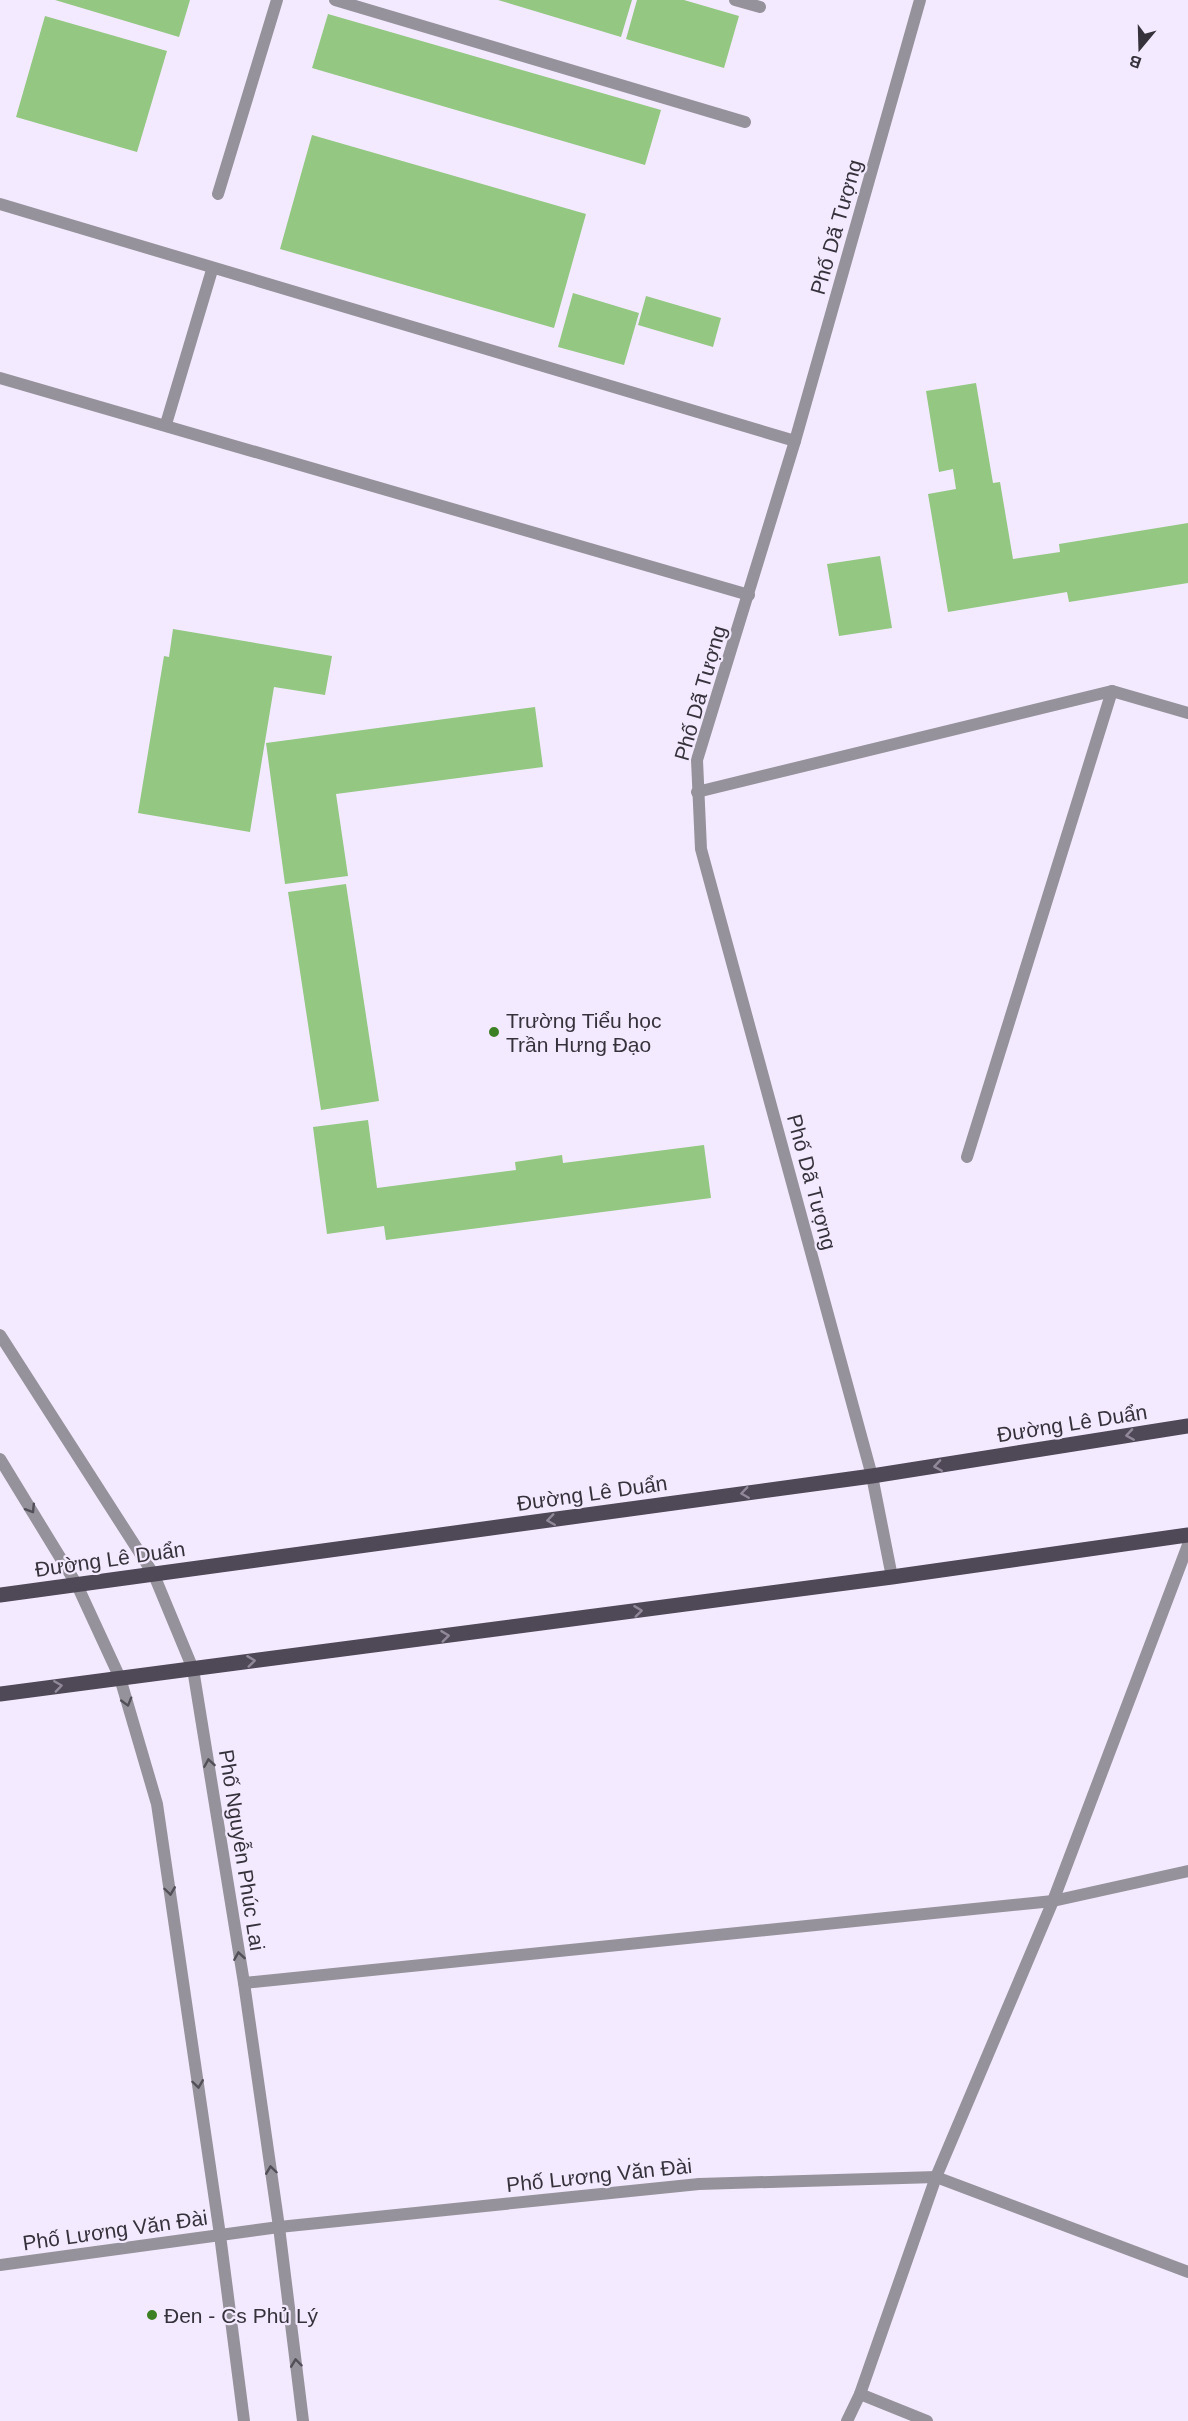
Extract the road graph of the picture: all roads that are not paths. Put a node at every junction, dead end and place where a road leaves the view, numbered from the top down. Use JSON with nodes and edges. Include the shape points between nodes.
{"nodes":[{"id":1,"x":277,"y":0,"type":"edge"},
{"id":2,"x":335,"y":0,"type":"edge"},
{"id":3,"x":735,"y":0,"type":"edge"},
{"id":4,"x":920,"y":0,"type":"edge"},
{"id":5,"x":760,"y":7,"type":"dead end"},
{"id":6,"x":745,"y":123,"type":"dead end"},
{"id":7,"x":218,"y":194,"type":"dead end"},
{"id":8,"x":0,"y":204,"type":"edge"},
{"id":9,"x":212,"y":270,"type":"junction"},
{"id":10,"x":0,"y":378,"type":"edge"},
{"id":11,"x":166,"y":424,"type":"junction"},
{"id":12,"x":795,"y":441,"type":"junction"},
{"id":13,"x":748,"y":595,"type":"junction"},
{"id":14,"x":1112,"y":691,"type":"junction"},
{"id":15,"x":1188,"y":713,"type":"edge"},
{"id":16,"x":697,"y":792,"type":"junction"},
{"id":17,"x":967,"y":1157,"type":"dead end"},
{"id":18,"x":0,"y":1335,"type":"edge"},
{"id":19,"x":1188,"y":1426,"type":"edge"},
{"id":20,"x":0,"y":1459,"type":"edge"},
{"id":21,"x":872,"y":1476,"type":"junction"},
{"id":22,"x":1188,"y":1535,"type":"edge"},
{"id":23,"x":1188,"y":1545,"type":"edge"},
{"id":24,"x":154,"y":1575,"type":"junction"},
{"id":25,"x":892,"y":1577,"type":"junction"},
{"id":26,"x":77,"y":1585,"type":"junction"},
{"id":27,"x":0,"y":1595,"type":"edge"},
{"id":28,"x":194,"y":1669,"type":"junction"},
{"id":29,"x":120,"y":1678,"type":"junction"},
{"id":30,"x":0,"y":1694,"type":"edge"},
{"id":31,"x":1188,"y":1871,"type":"edge"},
{"id":32,"x":1053,"y":1901,"type":"junction"},
{"id":33,"x":243,"y":1983,"type":"junction"},
{"id":34,"x":936,"y":2177,"type":"junction"},
{"id":35,"x":279,"y":2227,"type":"junction"},
{"id":36,"x":220,"y":2235,"type":"junction"},
{"id":37,"x":0,"y":2265,"type":"edge"},
{"id":38,"x":1188,"y":2272,"type":"edge"},
{"id":39,"x":860,"y":2394,"type":"junction"},
{"id":40,"x":244,"y":2421,"type":"edge"},
{"id":41,"x":303,"y":2421,"type":"edge"},
{"id":42,"x":848,"y":2421,"type":"edge"},
{"id":43,"x":927,"y":2421,"type":"edge"}],
"edges":[{"from":1,"to":7,"type":"street"},
{"from":2,"to":6,"type":"street"},
{"from":3,"to":5,"type":"street"},
{"from":4,"to":12,"type":"street","name":"Phố Dã Tượng"},
{"from":8,"to":9,"type":"street"},
{"from":9,"to":11,"type":"street"},
{"from":9,"to":12,"type":"street"},
{"from":10,"to":11,"type":"street"},
{"from":11,"to":13,"type":"street"},
{"from":12,"to":13,"type":"street","name":"Phố Dã Tượng"},
{"from":13,"to":16,"type":"street","name":"Phố Dã Tượng","via":[[697,760]]},
{"from":14,"to":15,"type":"street"},
{"from":14,"to":16,"type":"street"},
{"from":14,"to":17,"type":"street"},
{"from":16,"to":21,"type":"street","name":"Phố Dã Tượng","via":[[701,849]]},
{"from":18,"to":24,"type":"street","name":"Phố Nguyễn Phúc Lai"},
{"from":19,"to":21,"type":"main road","name":"Đường Lê Duẩn","one_way":true},
{"from":20,"to":26,"type":"street","one_way":true},
{"from":21,"to":24,"type":"main road","name":"Đường Lê Duẩn","one_way":true},
{"from":21,"to":25,"type":"street","name":"Phố Dã Tượng"},
{"from":22,"to":25,"type":"main road"},
{"from":23,"to":32,"type":"street"},
{"from":24,"to":26,"type":"main road","name":"Đường Lê Duẩn"},
{"from":24,"to":28,"type":"street","name":"Phố Nguyễn Phúc Lai"},
{"from":28,"to":25,"type":"main road","one_way":true},
{"from":26,"to":27,"type":"main road","name":"Đường Lê Duẩn"},
{"from":26,"to":29,"type":"street"},
{"from":28,"to":29,"type":"main road"},
{"from":33,"to":28,"type":"street","name":"Phố Nguyễn Phúc Lai","one_way":true},
{"from":30,"to":29,"type":"main road","one_way":true},
{"from":29,"to":36,"type":"street","one_way":true,"via":[[157,1804]]},
{"from":31,"to":32,"type":"street"},
{"from":32,"to":33,"type":"street"},
{"from":32,"to":34,"type":"street"},
{"from":35,"to":33,"type":"street","name":"Phố Nguyễn Phúc Lai","one_way":true},
{"from":34,"to":35,"type":"street","name":"Phố Lương Văn Đài","via":[[699,2184]]},
{"from":34,"to":38,"type":"street","name":"Phố Lương Văn Đài"},
{"from":34,"to":39,"type":"street"},
{"from":35,"to":36,"type":"street","name":"Phố Lương Văn Đài"},
{"from":41,"to":35,"type":"street","name":"Phố Nguyễn Phúc Lai","one_way":true},
{"from":36,"to":37,"type":"street","name":"Phố Lương Văn Đài"},
{"from":36,"to":40,"type":"street"},
{"from":39,"to":42,"type":"street"},
{"from":39,"to":43,"type":"street"}]}
